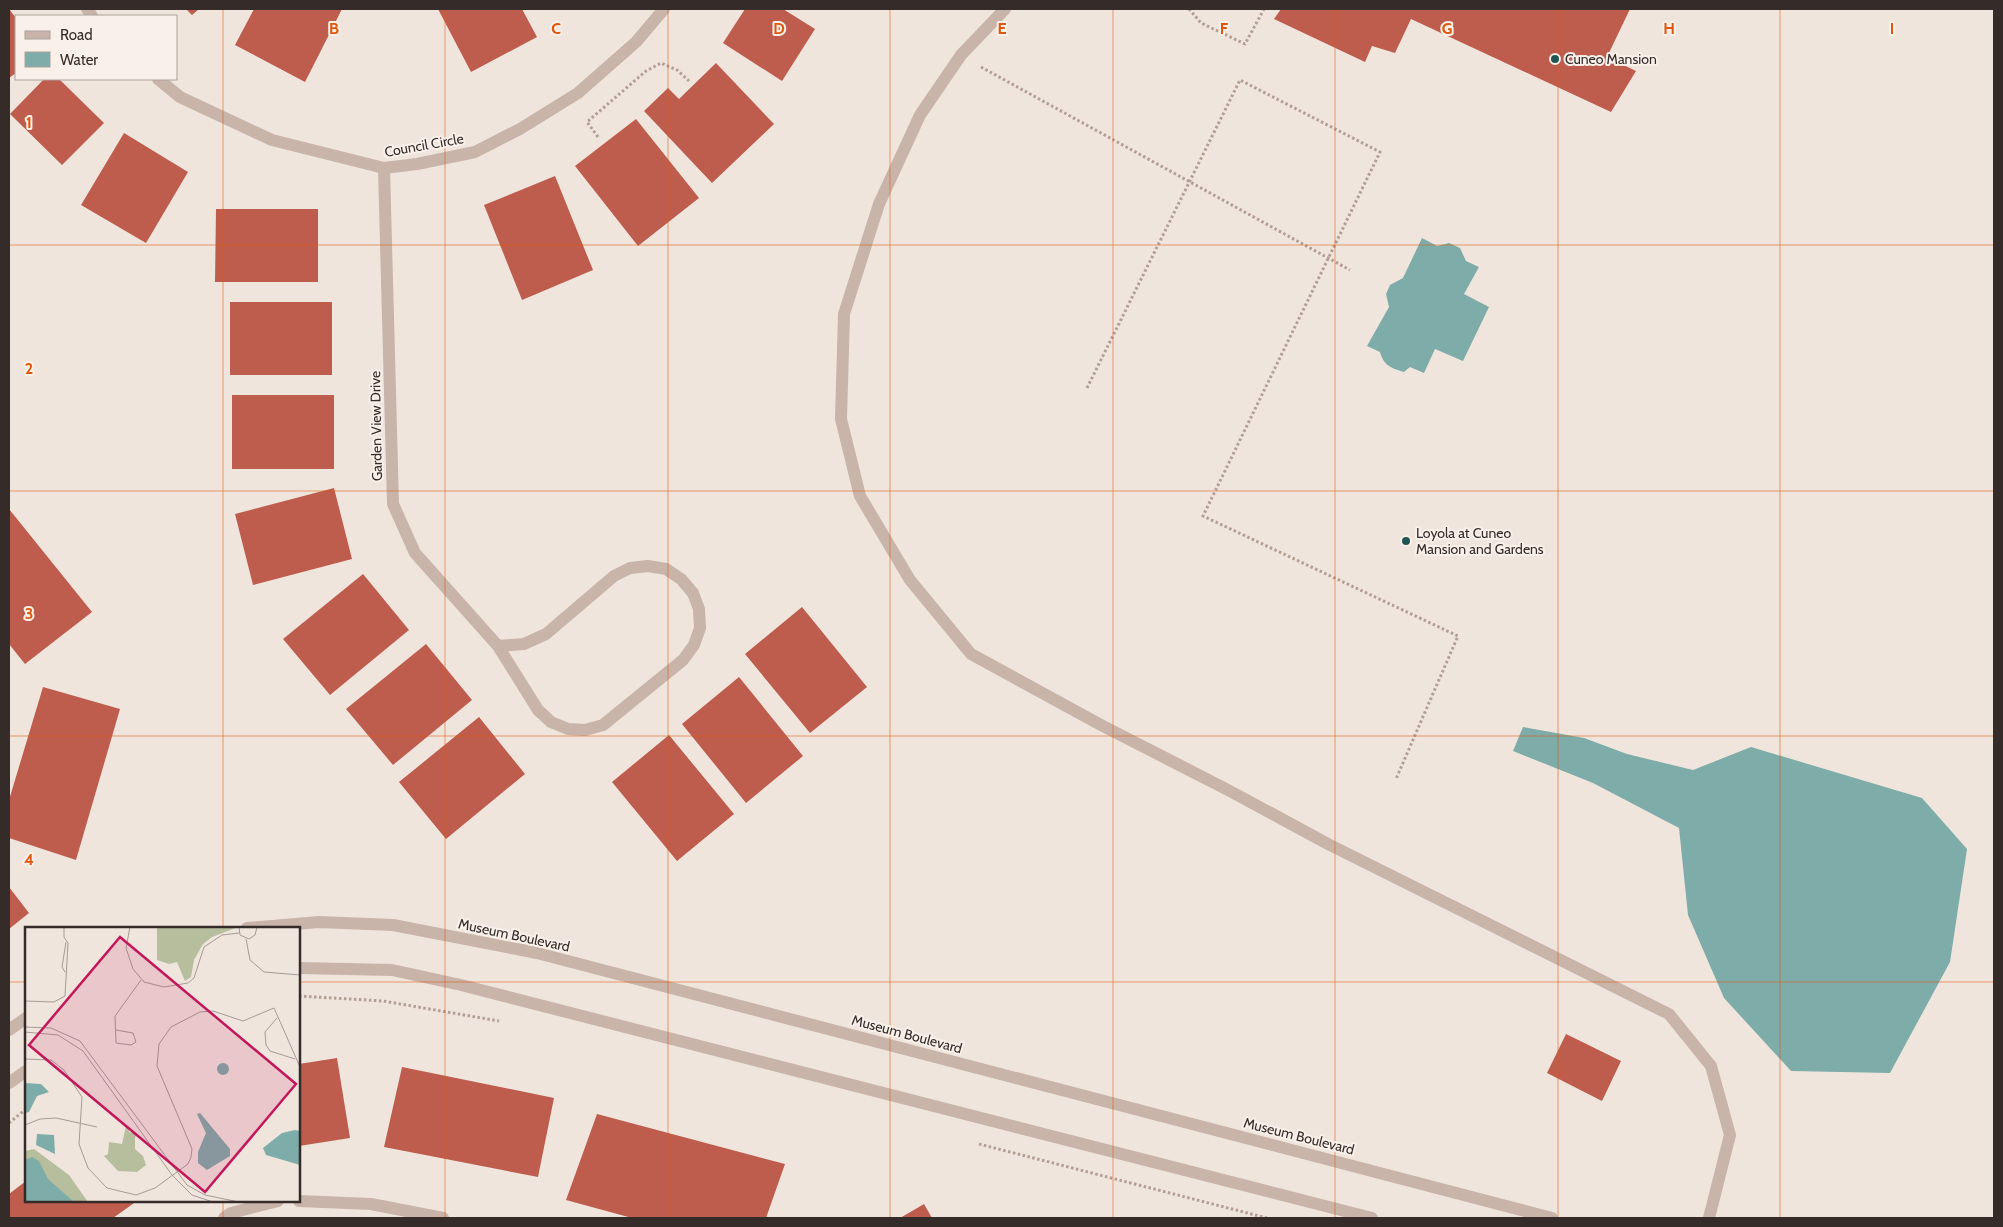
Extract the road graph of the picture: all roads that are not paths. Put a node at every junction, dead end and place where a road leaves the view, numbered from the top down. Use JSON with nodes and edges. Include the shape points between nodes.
{"nodes":[{"id":1,"x":664,"y":9,"type":"edge"},
{"id":2,"x":1005,"y":9,"type":"edge"},
{"id":3,"x":159,"y":80,"type":"edge"},
{"id":4,"x":384,"y":168,"type":"junction"},
{"id":5,"x":498,"y":646,"type":"junction"},
{"id":6,"x":259,"y":927,"type":"edge"},
{"id":7,"x":300,"y":968,"type":"edge"},
{"id":8,"x":25,"y":1019,"type":"edge"},
{"id":9,"x":9,"y":1030,"type":"edge"},
{"id":10,"x":25,"y":1072,"type":"edge"},
{"id":11,"x":9,"y":1083,"type":"edge"},
{"id":12,"x":300,"y":1201,"type":"edge"},
{"id":13,"x":274,"y":1202,"type":"edge"},
{"id":14,"x":224,"y":1218,"type":"edge"},
{"id":15,"x":443,"y":1218,"type":"edge"},
{"id":16,"x":1372,"y":1218,"type":"edge"},
{"id":17,"x":1552,"y":1218,"type":"edge"},
{"id":18,"x":1709,"y":1218,"type":"edge"}],
"edges":[{"from":1,"to":4,"type":"street","name":"Council Circle","via":[[636,42],[578,93],[520,129],[475,152]]},
{"from":2,"to":18,"type":"street","via":[[961,56],[920,115],[879,204],[844,314],[841,419],[860,496],[910,580],[971,654],[1328,844],[1669,1014],[1711,1066],[1730,1135]]},
{"from":3,"to":4,"type":"street","name":"Council Circle","via":[[180,98],[272,140]]},
{"from":4,"to":5,"type":"street","name":"Garden View Drive","via":[[393,504],[415,553]]},
{"from":5,"to":5,"type":"street","name":"Garden View Drive","via":[[524,644],[546,634],[614,576],[630,568],[648,566],[666,570],[681,579],[693,593],[699,610],[700,628],[684,660],[603,725],[585,730],[568,729],[551,722],[538,710]]},
{"from":6,"to":17,"type":"street","name":"Museum Boulevard","via":[[318,922],[393,925],[537,953]]},
{"from":7,"to":16,"type":"street","via":[[392,970],[461,985]]},
{"from":8,"to":9,"type":"street"},
{"from":10,"to":11,"type":"street"},
{"from":12,"to":15,"type":"street","via":[[371,1204]]},
{"from":13,"to":14,"type":"street","via":[[231,1213]]}]}
